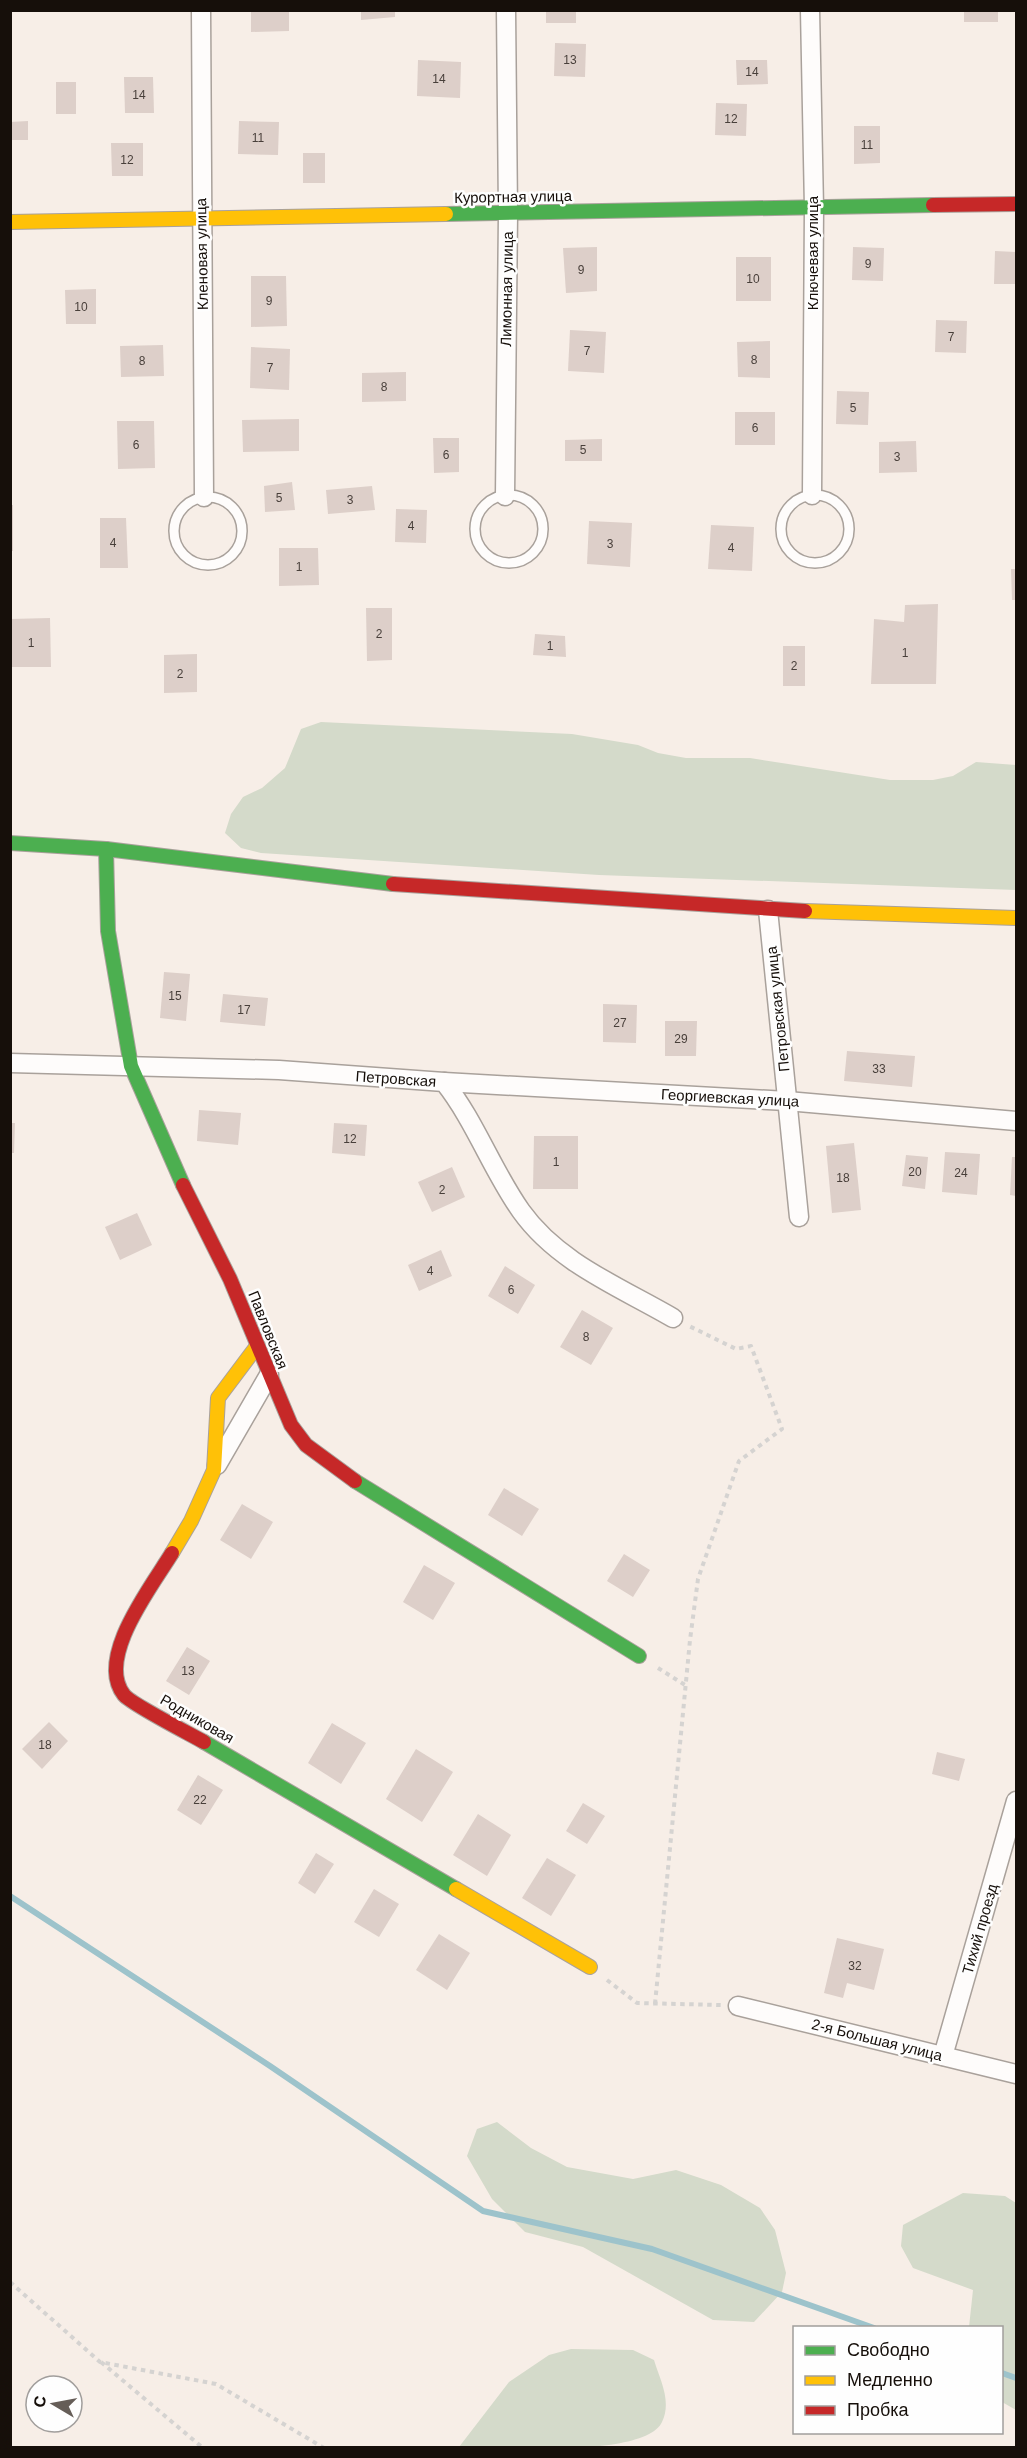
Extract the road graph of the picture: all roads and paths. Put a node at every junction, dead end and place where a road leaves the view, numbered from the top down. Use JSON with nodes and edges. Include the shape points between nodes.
{"nodes":[{"id":1,"x":201,"y":10,"type":"edge"},
{"id":2,"x":506,"y":10,"type":"edge"},
{"id":3,"x":810,"y":10,"type":"edge"},
{"id":4,"x":1017,"y":204,"type":"edge"},
{"id":5,"x":814,"y":208,"type":"junction"},
{"id":6,"x":508,"y":214,"type":"junction"},
{"id":7,"x":201,"y":219,"type":"junction"},
{"id":8,"x":10,"y":222,"type":"edge"},
{"id":9,"x":812,"y":495,"type":"junction"},
{"id":10,"x":505,"y":496,"type":"junction"},
{"id":11,"x":204,"y":497,"type":"junction"},
{"id":12,"x":10,"y":843,"type":"edge"},
{"id":13,"x":106,"y":849,"type":"junction"},
{"id":14,"x":768,"y":909,"type":"junction"},
{"id":15,"x":1017,"y":918,"type":"edge"},
{"id":16,"x":10,"y":1063,"type":"edge"},
{"id":17,"x":131,"y":1066,"type":"junction"},
{"id":18,"x":444,"y":1082,"type":"junction"},
{"id":19,"x":787,"y":1101,"type":"junction"},
{"id":20,"x":1017,"y":1121,"type":"edge"},
{"id":21,"x":799,"y":1217,"type":"dead end"},
{"id":22,"x":673,"y":1318,"type":"joint"},
{"id":23,"x":257,"y":1346,"type":"junction"},
{"id":24,"x":268,"y":1376,"type":"junction"},
{"id":25,"x":214,"y":1470,"type":"junction"},
{"id":26,"x":639,"y":1656,"type":"joint"},
{"id":27,"x":685,"y":1685,"type":"junction"},
{"id":28,"x":1017,"y":1801,"type":"edge"},
{"id":29,"x":590,"y":1967,"type":"joint"},
{"id":30,"x":655,"y":2004,"type":"junction"},
{"id":31,"x":738,"y":2006,"type":"joint"},
{"id":32,"x":943,"y":2056,"type":"junction"},
{"id":33,"x":1017,"y":2074,"type":"edge"},
{"id":34,"x":10,"y":2282,"type":"edge"},
{"id":35,"x":100,"y":2362,"type":"junction"},
{"id":36,"x":203,"y":2448,"type":"edge"},
{"id":37,"x":324,"y":2448,"type":"edge"}],
"edges":[{"from":1,"to":7,"type":"street","name":"Кленовая улица"},
{"from":2,"to":6,"type":"street","name":"Лимонная улица"},
{"from":3,"to":5,"type":"street","name":"Ключевая улица"},
{"from":4,"to":5,"type":"street","name":"Курортная улица"},
{"from":5,"to":6,"type":"street","name":"Курортная улица"},
{"from":5,"to":9,"type":"street","name":"Ключевая улица"},
{"from":6,"to":7,"type":"street","name":"Курортная улица"},
{"from":6,"to":10,"type":"street","name":"Лимонная улица"},
{"from":7,"to":8,"type":"street","name":"Курортная улица"},
{"from":7,"to":11,"type":"street","name":"Кленовая улица"},
{"from":9,"to":9,"type":"lane","via":[[834,500],[848,519],[846,542],[840,552],[819,562],[799,558],[784,542],[782,532],[786,512],[793,503]]},
{"from":10,"to":10,"type":"lane","via":[[525,500],[534,507],[542,526],[542,536],[531,555],[512,563],[490,558],[476,539],[477,516],[484,506]]},
{"from":11,"to":11,"type":"lane","via":[[216,498],[236,511],[242,533],[233,555],[212,565],[191,561],[174,535],[185,506]]},
{"from":12,"to":13,"type":"street"},
{"from":13,"to":14,"type":"street","via":[[395,884]]},
{"from":13,"to":17,"type":"street","name":"Павловская","via":[[108,932]]},
{"from":14,"to":15,"type":"street"},
{"from":14,"to":19,"type":"street","name":"Петровская улица"},
{"from":16,"to":17,"type":"street","name":"Петровская"},
{"from":17,"to":18,"type":"street","name":"Петровская","via":[[279,1070]]},
{"from":17,"to":23,"type":"street","name":"Павловская"},
{"from":18,"to":19,"type":"street","name":"Георгиевская улица"},
{"from":18,"to":22,"type":"street","name":"Петровская","via":[[521,1212],[560,1254]]},
{"from":19,"to":20,"type":"street","name":"Георгиевская улица"},
{"from":19,"to":21,"type":"street","name":"Петровская улица"},
{"from":22,"to":27,"type":"path","via":[[736,1349],[751,1346],[782,1429],[739,1461],[698,1579]]},
{"from":23,"to":24,"type":"street","name":"Павловская"},
{"from":23,"to":25,"type":"street","name":"Родниковая","via":[[218,1398]]},
{"from":24,"to":25,"type":"street"},
{"from":24,"to":26,"type":"street","name":"Павловская","via":[[291,1425],[306,1445],[349,1477]]},
{"from":25,"to":29,"type":"street","name":"Родниковая","via":[[191,1521],[120,1640],[115,1676],[124,1696]]},
{"from":26,"to":27,"type":"path"},
{"from":27,"to":30,"type":"path"},
{"from":28,"to":32,"type":"street","name":"Тихий проезд"},
{"from":29,"to":30,"type":"path","via":[[637,2003]]},
{"from":30,"to":31,"type":"path"},
{"from":31,"to":32,"type":"street","name":"2-я Большая улица"},
{"from":32,"to":33,"type":"street","name":"2-я Большая улица"},
{"from":34,"to":35,"type":"path"},
{"from":35,"to":36,"type":"path"},
{"from":35,"to":37,"type":"path","via":[[216,2384]]}]}
